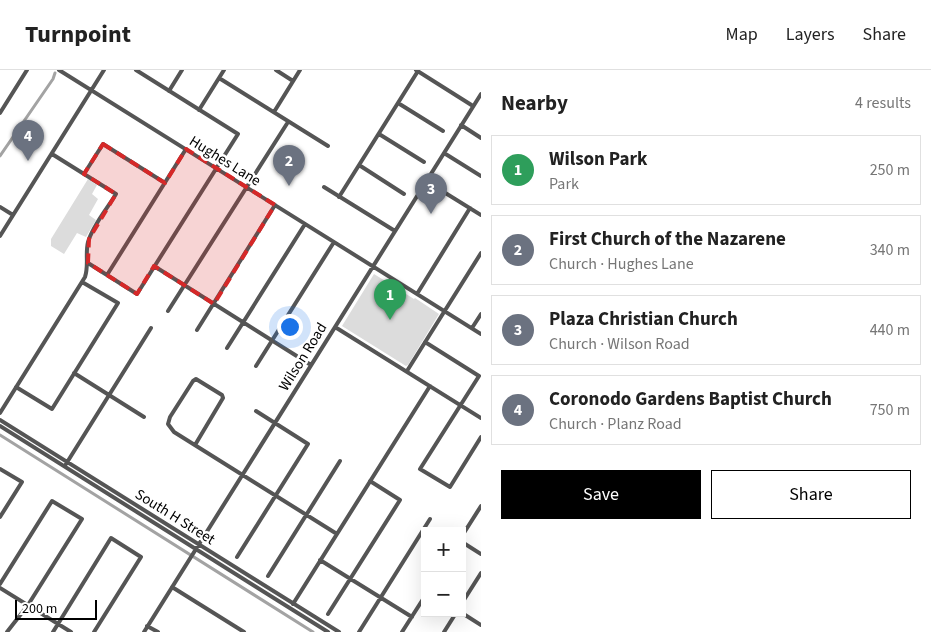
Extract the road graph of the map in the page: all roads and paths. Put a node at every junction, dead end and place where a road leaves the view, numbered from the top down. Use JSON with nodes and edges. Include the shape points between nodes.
{"nodes":[{"id":1,"x":27,"y":70,"type":"edge"},
{"id":2,"x":59,"y":70,"type":"edge"},
{"id":3,"x":104,"y":70,"type":"edge"},
{"id":4,"x":136,"y":70,"type":"edge"},
{"id":5,"x":182,"y":70,"type":"edge"},
{"id":6,"x":224,"y":70,"type":"edge"},
{"id":7,"x":276,"y":70,"type":"edge"},
{"id":8,"x":300,"y":70,"type":"edge"},
{"id":9,"x":417,"y":71,"type":"edge"},
{"id":10,"x":219,"y":78,"type":"junction"},
{"id":11,"x":293,"y":81,"type":"junction"},
{"id":12,"x":91,"y":90,"type":"junction"},
{"id":13,"x":169,"y":91,"type":"junction"},
{"id":14,"x":481,"y":94,"type":"edge"},
{"id":15,"x":398,"y":103,"type":"junction"},
{"id":16,"x":473,"y":106,"type":"junction"},
{"id":17,"x":200,"y":110,"type":"junction"},
{"id":18,"x":0,"y":111,"type":"edge"},
{"id":19,"x":274,"y":112,"type":"junction"},
{"id":20,"x":288,"y":122,"type":"junction"},
{"id":21,"x":461,"y":125,"type":"junction"},
{"id":22,"x":443,"y":131,"type":"dead end"},
{"id":23,"x":378,"y":134,"type":"junction"},
{"id":24,"x":481,"y":138,"type":"edge"},
{"id":25,"x":328,"y":146,"type":"dead end"},
{"id":26,"x":186,"y":150,"type":"junction"},
{"id":27,"x":444,"y":153,"type":"junction"},
{"id":28,"x":52,"y":154,"type":"junction"},
{"id":29,"x":424,"y":162,"type":"dead end"},
{"id":30,"x":359,"y":165,"type":"junction"},
{"id":31,"x":216,"y":168,"type":"junction"},
{"id":32,"x":84,"y":174,"type":"junction"},
{"id":33,"x":481,"y":176,"type":"edge"},
{"id":34,"x":426,"y":181,"type":"junction"},
{"id":35,"x":165,"y":183,"type":"junction"},
{"id":36,"x":246,"y":187,"type":"junction"},
{"id":37,"x":324,"y":187,"type":"dead end"},
{"id":38,"x":404,"y":194,"type":"dead end"},
{"id":39,"x":339,"y":197,"type":"junction"},
{"id":40,"x":276,"y":205,"type":"junction"},
{"id":41,"x":0,"y":207,"type":"edge"},
{"id":42,"x":470,"y":208,"type":"junction"},
{"id":43,"x":13,"y":215,"type":"junction"},
{"id":44,"x":481,"y":215,"type":"edge"},
{"id":45,"x":305,"y":224,"type":"junction"},
{"id":46,"x":395,"y":231,"type":"junction"},
{"id":47,"x":0,"y":236,"type":"edge"},
{"id":48,"x":334,"y":242,"type":"junction"},
{"id":49,"x":481,"y":253,"type":"edge"},
{"id":50,"x":88,"y":263,"type":"junction"},
{"id":51,"x":154,"y":266,"type":"junction"},
{"id":52,"x":373,"y":266,"type":"junction"},
{"id":53,"x":107,"y":275,"type":"junction"},
{"id":54,"x":82,"y":282,"type":"junction"},
{"id":55,"x":184,"y":285,"type":"junction"},
{"id":56,"x":417,"y":294,"type":"junction"},
{"id":57,"x":214,"y":304,"type":"junction"},
{"id":58,"x":168,"y":311,"type":"dead end"},
{"id":59,"x":444,"y":311,"type":"junction"},
{"id":60,"x":481,"y":314,"type":"edge"},
{"id":61,"x":243,"y":322,"type":"junction"},
{"id":62,"x":335,"y":326,"type":"junction"},
{"id":63,"x":151,"y":328,"type":"dead end"},
{"id":64,"x":472,"y":328,"type":"junction"},
{"id":65,"x":197,"y":330,"type":"dead end"},
{"id":66,"x":481,"y":334,"type":"edge"},
{"id":67,"x":272,"y":340,"type":"junction"},
{"id":68,"x":425,"y":342,"type":"junction"},
{"id":69,"x":227,"y":348,"type":"dead end"},
{"id":70,"x":311,"y":365,"type":"junction"},
{"id":71,"x":256,"y":366,"type":"dead end"},
{"id":72,"x":407,"y":371,"type":"junction"},
{"id":73,"x":74,"y":373,"type":"junction"},
{"id":74,"x":16,"y":386,"type":"junction"},
{"id":75,"x":430,"y":386,"type":"junction"},
{"id":76,"x":109,"y":395,"type":"junction"},
{"id":77,"x":460,"y":405,"type":"junction"},
{"id":78,"x":256,"y":411,"type":"dead end"},
{"id":79,"x":0,"y":413,"type":"edge"},
{"id":80,"x":144,"y":417,"type":"dead end"},
{"id":81,"x":481,"y":418,"type":"edge"},
{"id":82,"x":0,"y":420,"type":"edge"},
{"id":83,"x":275,"y":422,"type":"junction"},
{"id":84,"x":0,"y":426,"type":"edge"},
{"id":85,"x":481,"y":437,"type":"edge"},
{"id":86,"x":195,"y":445,"type":"junction"},
{"id":87,"x":340,"y":461,"type":"dead end"},
{"id":88,"x":67,"y":462,"type":"junction"},
{"id":89,"x":64,"y":467,"type":"junction"},
{"id":90,"x":0,"y":469,"type":"edge"},
{"id":91,"x":242,"y":475,"type":"junction"},
{"id":92,"x":370,"y":481,"type":"junction"},
{"id":93,"x":275,"y":496,"type":"junction"},
{"id":94,"x":481,"y":506,"type":"edge"},
{"id":95,"x":306,"y":515,"type":"junction"},
{"id":96,"x":0,"y":517,"type":"edge"},
{"id":97,"x":430,"y":519,"type":"dead end"},
{"id":98,"x":466,"y":530,"type":"edge"},
{"id":99,"x":336,"y":534,"type":"junction"},
{"id":100,"x":198,"y":544,"type":"junction"},
{"id":101,"x":466,"y":545,"type":"edge"},
{"id":102,"x":195,"y":549,"type":"junction"},
{"id":103,"x":481,"y":554,"type":"edge"},
{"id":104,"x":237,"y":557,"type":"dead end"},
{"id":105,"x":320,"y":560,"type":"junction"},
{"id":106,"x":481,"y":573,"type":"edge"},
{"id":107,"x":268,"y":576,"type":"dead end"},
{"id":108,"x":350,"y":578,"type":"junction"},
{"id":109,"x":0,"y":584,"type":"edge"},
{"id":110,"x":172,"y":587,"type":"junction"},
{"id":111,"x":0,"y":588,"type":"edge"},
{"id":112,"x":466,"y":597,"type":"edge"},
{"id":113,"x":381,"y":598,"type":"junction"},
{"id":114,"x":421,"y":602,"type":"edge"},
{"id":115,"x":293,"y":604,"type":"junction"},
{"id":116,"x":28,"y":605,"type":"junction"},
{"id":117,"x":290,"y":608,"type":"junction"},
{"id":118,"x":328,"y":614,"type":"dead end"},
{"id":119,"x":466,"y":616,"type":"edge"},
{"id":120,"x":412,"y":617,"type":"junction"},
{"id":121,"x":453,"y":617,"type":"edge"},
{"id":122,"x":58,"y":624,"type":"junction"},
{"id":123,"x":481,"y":625,"type":"edge"},
{"id":124,"x":148,"y":626,"type":"junction"},
{"id":125,"x":7,"y":632,"type":"edge"},
{"id":126,"x":53,"y":632,"type":"edge"},
{"id":127,"x":71,"y":632,"type":"edge"},
{"id":128,"x":94,"y":632,"type":"edge"},
{"id":129,"x":144,"y":632,"type":"edge"},
{"id":130,"x":158,"y":632,"type":"edge"},
{"id":131,"x":244,"y":632,"type":"edge"},
{"id":132,"x":328,"y":632,"type":"edge"},
{"id":133,"x":339,"y":632,"type":"edge"},
{"id":134,"x":359,"y":632,"type":"edge"},
{"id":135,"x":402,"y":632,"type":"edge"},
{"id":136,"x":444,"y":632,"type":"edge"}],
"edges":[{"from":1,"to":18,"type":"street"},
{"from":2,"to":12,"type":"street","name":"Hughes Lane"},
{"from":3,"to":12,"type":"street"},
{"from":4,"to":13,"type":"street"},
{"from":5,"to":13,"type":"street"},
{"from":6,"to":10,"type":"street"},
{"from":7,"to":11,"type":"street"},
{"from":8,"to":11,"type":"street"},
{"from":9,"to":15,"type":"street"},
{"from":9,"to":16,"type":"street"},
{"from":10,"to":17,"type":"street"},
{"from":10,"to":19,"type":"street"},
{"from":11,"to":19,"type":"street"},
{"from":12,"to":26,"type":"street","name":"Hughes Lane"},
{"from":12,"to":28,"type":"street"},
{"from":13,"to":17,"type":"street"},
{"from":14,"to":16,"type":"street","name":"Wilson Road"},
{"from":15,"to":22,"type":"street"},
{"from":15,"to":23,"type":"street"},
{"from":16,"to":21,"type":"street","name":"Wilson Road"},
{"from":17,"to":31,"type":"street","via":[[238,134]]},
{"from":19,"to":20,"type":"street"},
{"from":20,"to":25,"type":"street"},
{"from":20,"to":36,"type":"street"},
{"from":21,"to":24,"type":"street"},
{"from":21,"to":27,"type":"street","name":"Wilson Road"},
{"from":23,"to":29,"type":"street"},
{"from":23,"to":30,"type":"street"},
{"from":26,"to":31,"type":"street","name":"Hughes Lane"},
{"from":26,"to":35,"type":"street"},
{"from":27,"to":33,"type":"street"},
{"from":27,"to":34,"type":"street","name":"Wilson Road"},
{"from":28,"to":32,"type":"street"},
{"from":28,"to":43,"type":"street"},
{"from":30,"to":38,"type":"street"},
{"from":30,"to":39,"type":"street"},
{"from":31,"to":36,"type":"street","name":"Hughes Lane"},
{"from":31,"to":51,"type":"street"},
{"from":32,"to":35,"type":"street","via":[[103,144]]},
{"from":32,"to":50,"type":"street","via":[[116,194],[89,239]]},
{"from":34,"to":42,"type":"street"},
{"from":34,"to":46,"type":"street","name":"Wilson Road"},
{"from":35,"to":53,"type":"street"},
{"from":36,"to":40,"type":"street","name":"Hughes Lane"},
{"from":36,"to":55,"type":"street"},
{"from":37,"to":39,"type":"street"},
{"from":39,"to":46,"type":"street"},
{"from":40,"to":45,"type":"street","name":"Hughes Lane"},
{"from":40,"to":57,"type":"street"},
{"from":41,"to":43,"type":"street"},
{"from":42,"to":44,"type":"street"},
{"from":42,"to":56,"type":"street"},
{"from":43,"to":47,"type":"street"},
{"from":45,"to":48,"type":"street","name":"Hughes Lane"},
{"from":45,"to":61,"type":"street"},
{"from":46,"to":52,"type":"street","name":"Wilson Road"},
{"from":48,"to":52,"type":"street","name":"Hughes Lane"},
{"from":48,"to":67,"type":"street"},
{"from":49,"to":59,"type":"street"},
{"from":50,"to":53,"type":"street"},
{"from":50,"to":54,"type":"street"},
{"from":51,"to":53,"type":"street","via":[[137,294]]},
{"from":51,"to":55,"type":"street"},
{"from":52,"to":56,"type":"street","name":"Hughes Lane"},
{"from":52,"to":62,"type":"street","name":"Wilson Road"},
{"from":54,"to":73,"type":"street","via":[[118,303]]},
{"from":54,"to":74,"type":"street"},
{"from":55,"to":57,"type":"street"},
{"from":55,"to":58,"type":"street"},
{"from":56,"to":59,"type":"street","name":"Hughes Lane"},
{"from":57,"to":61,"type":"street"},
{"from":57,"to":65,"type":"street"},
{"from":59,"to":64,"type":"street","name":"Hughes Lane"},
{"from":59,"to":68,"type":"street"},
{"from":60,"to":64,"type":"street"},
{"from":61,"to":67,"type":"street"},
{"from":61,"to":69,"type":"street"},
{"from":62,"to":70,"type":"street","name":"Wilson Road"},
{"from":62,"to":72,"type":"street"},
{"from":63,"to":76,"type":"street"},
{"from":64,"to":66,"type":"street","name":"Hughes Lane"},
{"from":67,"to":70,"type":"street"},
{"from":67,"to":71,"type":"street"},
{"from":68,"to":72,"type":"street"},
{"from":68,"to":77,"type":"street","via":[[479,376]]},
{"from":70,"to":83,"type":"street","name":"Wilson Road"},
{"from":72,"to":75,"type":"street"},
{"from":73,"to":74,"type":"street","via":[[52,408]]},
{"from":73,"to":76,"type":"street"},
{"from":74,"to":79,"type":"street"},
{"from":75,"to":77,"type":"street"},
{"from":75,"to":92,"type":"street"},
{"from":76,"to":80,"type":"street"},
{"from":76,"to":88,"type":"street"},
{"from":77,"to":81,"type":"street"},
{"from":77,"to":85,"type":"street","via":[[420,469],[450,487]]},
{"from":78,"to":83,"type":"street"},
{"from":82,"to":88,"type":"street","name":"South H Street"},
{"from":83,"to":91,"type":"street","name":"Wilson Road"},
{"from":83,"to":93,"type":"street","via":[[308,444]]},
{"from":84,"to":89,"type":"street","name":"South H Street"},
{"from":86,"to":86,"type":"street","via":[[170,428],[168,420],[197,380],[222,395],[223,399]]},
{"from":86,"to":91,"type":"street"},
{"from":87,"to":95,"type":"street"},
{"from":88,"to":89,"type":"street"},
{"from":88,"to":100,"type":"street","name":"South H Street"},
{"from":89,"to":102,"type":"street","name":"South H Street"},
{"from":90,"to":96,"type":"street","via":[[22,482]]},
{"from":91,"to":93,"type":"street"},
{"from":91,"to":100,"type":"street","name":"Wilson Road"},
{"from":92,"to":99,"type":"street"},
{"from":92,"to":108,"type":"street","via":[[400,500]]},
{"from":93,"to":95,"type":"street"},
{"from":93,"to":104,"type":"street"},
{"from":94,"to":98,"type":"street"},
{"from":95,"to":99,"type":"street"},
{"from":95,"to":107,"type":"street"},
{"from":97,"to":113,"type":"street"},
{"from":99,"to":105,"type":"street"},
{"from":100,"to":102,"type":"street","name":"Wilson Road"},
{"from":100,"to":115,"type":"street","name":"South H Street"},
{"from":101,"to":103,"type":"street"},
{"from":102,"to":110,"type":"street","name":"Wilson Road"},
{"from":102,"to":117,"type":"street","name":"South H Street"},
{"from":105,"to":108,"type":"street"},
{"from":105,"to":115,"type":"street"},
{"from":106,"to":112,"type":"street"},
{"from":108,"to":113,"type":"street"},
{"from":108,"to":118,"type":"street"},
{"from":109,"to":116,"type":"street","via":[[52,501],[82,520]]},
{"from":110,"to":124,"type":"street","name":"Wilson Road"},
{"from":110,"to":131,"type":"street"},
{"from":111,"to":116,"type":"street"},
{"from":113,"to":120,"type":"street"},
{"from":113,"to":134,"type":"street"},
{"from":114,"to":120,"type":"street"},
{"from":115,"to":117,"type":"street"},
{"from":115,"to":133,"type":"street","name":"South H Street"},
{"from":116,"to":122,"type":"street"},
{"from":116,"to":125,"type":"street"},
{"from":117,"to":132,"type":"street","name":"South H Street"},
{"from":119,"to":123,"type":"street"},
{"from":120,"to":135,"type":"street"},
{"from":121,"to":136,"type":"street"},
{"from":122,"to":126,"type":"street"},
{"from":122,"to":127,"type":"street"},
{"from":122,"to":128,"type":"street","via":[[111,538],[141,557]]},
{"from":124,"to":129,"type":"street","name":"Wilson Road"},
{"from":124,"to":130,"type":"street"}]}
